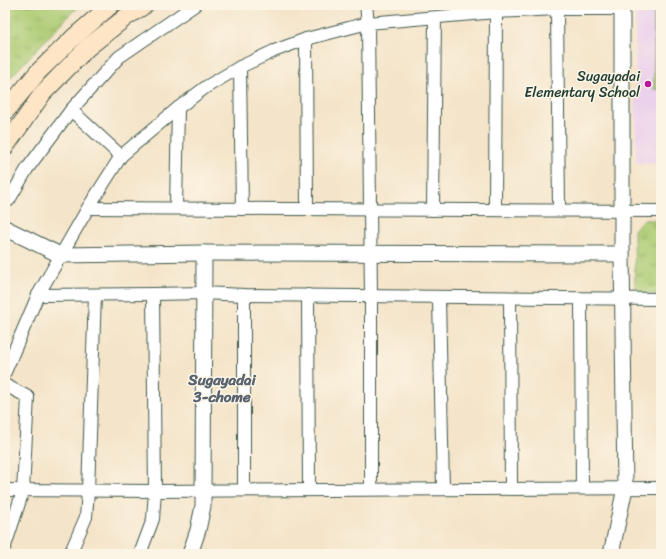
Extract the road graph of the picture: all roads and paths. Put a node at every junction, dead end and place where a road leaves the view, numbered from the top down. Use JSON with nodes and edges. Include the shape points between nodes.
{"nodes":[{"id":1,"x":112,"y":5,"type":"edge"},
{"id":2,"x":145,"y":5,"type":"edge"},
{"id":3,"x":195,"y":5,"type":"edge"},
{"id":4,"x":366,"y":5,"type":"edge"},
{"id":5,"x":622,"y":7,"type":"edge"},
{"id":6,"x":557,"y":9,"type":"junction"},
{"id":7,"x":496,"y":12,"type":"junction"},
{"id":8,"x":435,"y":18,"type":"junction"},
{"id":9,"x":368,"y":23,"type":"junction"},
{"id":10,"x":306,"y":39,"type":"junction"},
{"id":11,"x":240,"y":67,"type":"junction"},
{"id":12,"x":178,"y":108,"type":"junction"},
{"id":13,"x":71,"y":110,"type":"junction"},
{"id":14,"x":5,"y":112,"type":"edge"},
{"id":15,"x":5,"y":147,"type":"edge"},
{"id":16,"x":121,"y":156,"type":"junction"},
{"id":17,"x":10,"y":200,"type":"dead end"},
{"id":18,"x":88,"y":208,"type":"junction"},
{"id":19,"x":176,"y":208,"type":"junction"},
{"id":20,"x":242,"y":209,"type":"junction"},
{"id":21,"x":307,"y":209,"type":"junction"},
{"id":22,"x":370,"y":209,"type":"junction"},
{"id":23,"x":433,"y":210,"type":"junction"},
{"id":24,"x":495,"y":210,"type":"junction"},
{"id":25,"x":559,"y":210,"type":"junction"},
{"id":26,"x":622,"y":211,"type":"junction"},
{"id":27,"x":661,"y":211,"type":"edge"},
{"id":28,"x":5,"y":228,"type":"edge"},
{"id":29,"x":204,"y":253,"type":"junction"},
{"id":30,"x":370,"y":254,"type":"junction"},
{"id":31,"x":622,"y":254,"type":"junction"},
{"id":32,"x":60,"y":255,"type":"junction"},
{"id":33,"x":203,"y":293,"type":"junction"},
{"id":34,"x":153,"y":294,"type":"junction"},
{"id":35,"x":38,"y":295,"type":"junction"},
{"id":36,"x":95,"y":295,"type":"junction"},
{"id":37,"x":244,"y":295,"type":"junction"},
{"id":38,"x":308,"y":295,"type":"junction"},
{"id":39,"x":371,"y":296,"type":"junction"},
{"id":40,"x":439,"y":297,"type":"junction"},
{"id":41,"x":510,"y":298,"type":"junction"},
{"id":42,"x":581,"y":299,"type":"junction"},
{"id":43,"x":623,"y":299,"type":"junction"},
{"id":44,"x":661,"y":299,"type":"edge"},
{"id":45,"x":5,"y":372,"type":"edge"},
{"id":46,"x":5,"y":385,"type":"edge"},
{"id":47,"x":511,"y":488,"type":"junction"},
{"id":48,"x":582,"y":488,"type":"junction"},
{"id":49,"x":625,"y":488,"type":"junction"},
{"id":50,"x":661,"y":488,"type":"edge"},
{"id":51,"x":371,"y":489,"type":"junction"},
{"id":52,"x":443,"y":489,"type":"junction"},
{"id":53,"x":5,"y":490,"type":"edge"},
{"id":54,"x":244,"y":490,"type":"junction"},
{"id":55,"x":309,"y":490,"type":"junction"},
{"id":56,"x":23,"y":491,"type":"junction"},
{"id":57,"x":88,"y":491,"type":"junction"},
{"id":58,"x":155,"y":491,"type":"junction"},
{"id":59,"x":203,"y":491,"type":"junction"},
{"id":60,"x":5,"y":546,"type":"edge"},
{"id":61,"x":70,"y":554,"type":"edge"},
{"id":62,"x":140,"y":554,"type":"edge"},
{"id":63,"x":190,"y":554,"type":"edge"},
{"id":64,"x":611,"y":554,"type":"edge"}],
"edges":[{"from":1,"to":14,"type":"main road","via":[[38,72]]},
{"from":2,"to":15,"type":"main road","via":[[87,48],[43,93]]},
{"from":3,"to":13,"type":"street","via":[[118,57]]},
{"from":4,"to":9,"type":"street"},
{"from":5,"to":6,"type":"street"},
{"from":5,"to":26,"type":"street"},
{"from":6,"to":7,"type":"street"},
{"from":6,"to":25,"type":"street"},
{"from":7,"to":8,"type":"street"},
{"from":7,"to":24,"type":"street"},
{"from":8,"to":9,"type":"street"},
{"from":8,"to":23,"type":"street"},
{"from":9,"to":10,"type":"street"},
{"from":9,"to":22,"type":"street"},
{"from":10,"to":11,"type":"street"},
{"from":10,"to":21,"type":"street"},
{"from":11,"to":12,"type":"street","via":[[206,87]]},
{"from":11,"to":20,"type":"street"},
{"from":12,"to":16,"type":"street"},
{"from":12,"to":19,"type":"street"},
{"from":13,"to":16,"type":"street"},
{"from":13,"to":17,"type":"street","via":[[27,169]]},
{"from":16,"to":18,"type":"street"},
{"from":18,"to":19,"type":"street"},
{"from":18,"to":32,"type":"street"},
{"from":19,"to":20,"type":"street"},
{"from":20,"to":21,"type":"street"},
{"from":21,"to":22,"type":"street"},
{"from":22,"to":23,"type":"street"},
{"from":22,"to":30,"type":"street"},
{"from":23,"to":24,"type":"street"},
{"from":24,"to":25,"type":"street"},
{"from":25,"to":26,"type":"street"},
{"from":26,"to":27,"type":"street"},
{"from":26,"to":31,"type":"street"},
{"from":28,"to":32,"type":"street"},
{"from":29,"to":30,"type":"street"},
{"from":29,"to":32,"type":"street"},
{"from":29,"to":33,"type":"street"},
{"from":30,"to":31,"type":"street"},
{"from":30,"to":39,"type":"street"},
{"from":31,"to":43,"type":"street"},
{"from":32,"to":35,"type":"street"},
{"from":33,"to":34,"type":"street"},
{"from":33,"to":37,"type":"street"},
{"from":33,"to":59,"type":"street"},
{"from":34,"to":36,"type":"street"},
{"from":34,"to":58,"type":"street"},
{"from":35,"to":36,"type":"street"},
{"from":35,"to":45,"type":"street"},
{"from":36,"to":57,"type":"street"},
{"from":37,"to":38,"type":"street"},
{"from":37,"to":54,"type":"street"},
{"from":38,"to":39,"type":"street"},
{"from":38,"to":55,"type":"street"},
{"from":39,"to":40,"type":"street"},
{"from":39,"to":51,"type":"street"},
{"from":40,"to":41,"type":"street"},
{"from":40,"to":52,"type":"street"},
{"from":41,"to":42,"type":"street"},
{"from":41,"to":47,"type":"street"},
{"from":42,"to":43,"type":"street"},
{"from":42,"to":48,"type":"street"},
{"from":43,"to":44,"type":"street"},
{"from":43,"to":49,"type":"street"},
{"from":46,"to":56,"type":"street","via":[[28,397]]},
{"from":47,"to":48,"type":"street"},
{"from":47,"to":52,"type":"street"},
{"from":48,"to":49,"type":"street"},
{"from":49,"to":50,"type":"street"},
{"from":49,"to":64,"type":"street"},
{"from":51,"to":52,"type":"street"},
{"from":51,"to":55,"type":"street"},
{"from":53,"to":56,"type":"street"},
{"from":54,"to":55,"type":"street"},
{"from":54,"to":59,"type":"street"},
{"from":56,"to":57,"type":"street"},
{"from":56,"to":60,"type":"street"},
{"from":57,"to":58,"type":"street"},
{"from":57,"to":61,"type":"street","via":[[86,517]]},
{"from":58,"to":59,"type":"street"},
{"from":58,"to":62,"type":"street","via":[[153,519]]},
{"from":59,"to":63,"type":"street","via":[[203,506]]}]}
